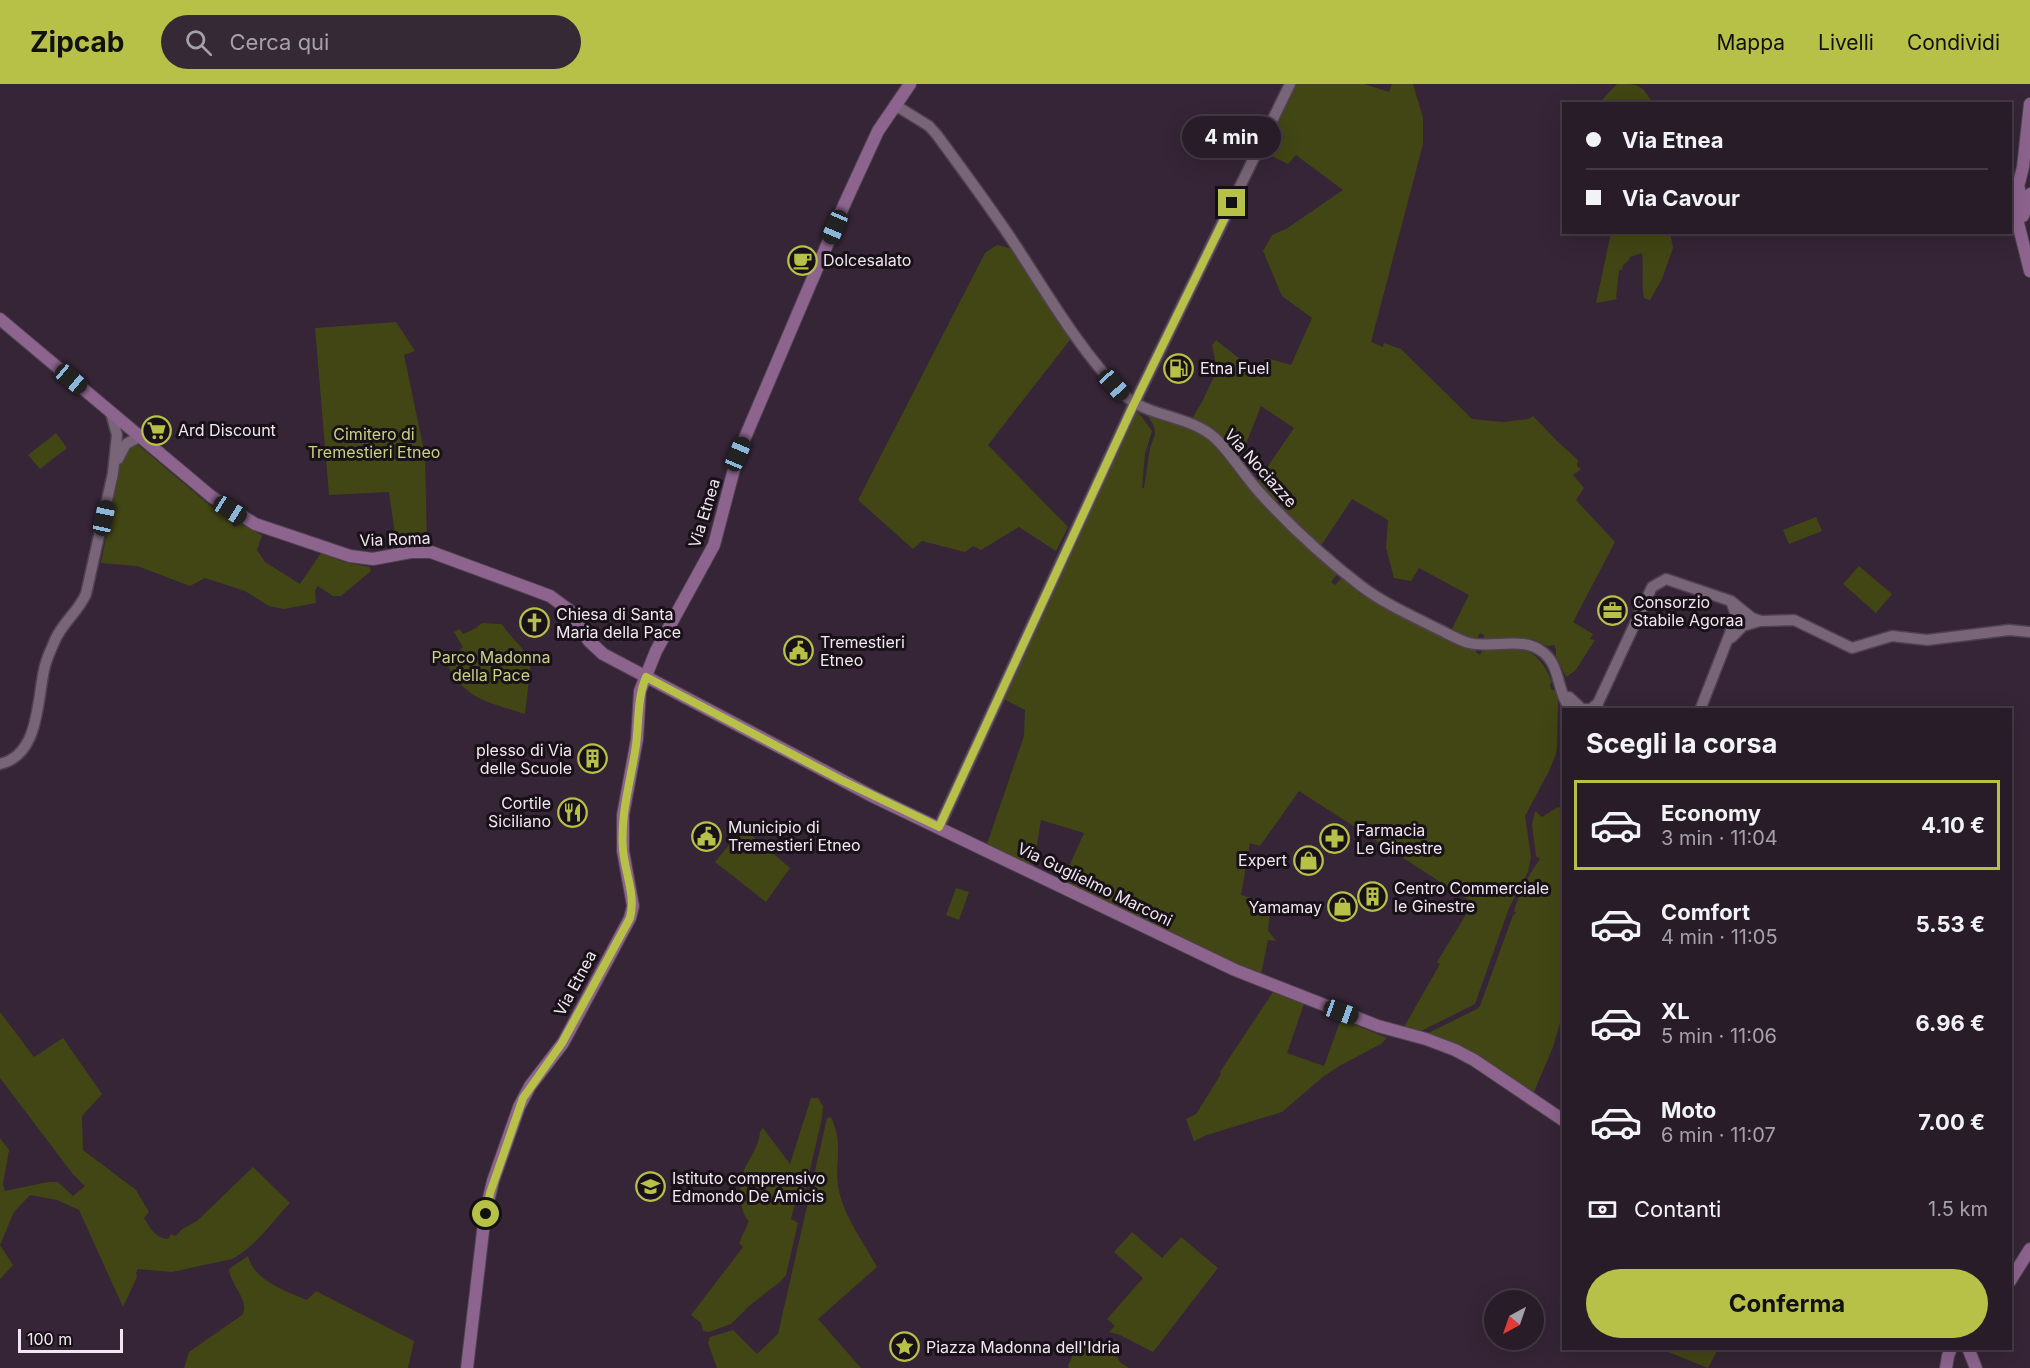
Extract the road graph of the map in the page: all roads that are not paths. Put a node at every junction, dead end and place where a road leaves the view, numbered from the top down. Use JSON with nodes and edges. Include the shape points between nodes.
{"nodes":[{"id":1,"x":910,"y":84,"type":"edge"},
{"id":2,"x":1290,"y":84,"type":"edge"},
{"id":3,"x":2030,"y":104,"type":"edge"},
{"id":4,"x":895,"y":105,"type":"junction"},
{"id":5,"x":2026,"y":186,"type":"edge"},
{"id":6,"x":2030,"y":271,"type":"edge"},
{"id":7,"x":0,"y":319,"type":"edge"},
{"id":8,"x":1135,"y":403,"type":"junction"},
{"id":9,"x":128,"y":432,"type":"junction"},
{"id":10,"x":113,"y":473,"type":"junction"},
{"id":11,"x":1727,"y":599,"type":"junction"},
{"id":12,"x":1761,"y":621,"type":"junction"},
{"id":13,"x":2030,"y":632,"type":"edge"},
{"id":14,"x":1729,"y":640,"type":"junction"},
{"id":15,"x":646,"y":677,"type":"junction"},
{"id":16,"x":1560,"y":685,"type":"junction"},
{"id":17,"x":1598,"y":706,"type":"edge"},
{"id":18,"x":1569,"y":708,"type":"edge"},
{"id":19,"x":1581,"y":708,"type":"edge"},
{"id":20,"x":1701,"y":708,"type":"edge"},
{"id":21,"x":0,"y":764,"type":"edge"},
{"id":22,"x":939,"y":827,"type":"junction"},
{"id":23,"x":1562,"y":1119,"type":"edge"},
{"id":24,"x":2030,"y":1249,"type":"edge"},
{"id":25,"x":2012,"y":1278,"type":"edge"},
{"id":26,"x":467,"y":1368,"type":"edge"}],
"edges":[{"from":1,"to":4,"type":"main road","name":"Via Etnea"},
{"from":2,"to":8,"type":"street","via":[[1153,366],[1134,397]]},
{"from":3,"to":5,"type":"main road","via":[[2023,167]]},
{"from":4,"to":8,"type":"street","name":"Via Nociazze","via":[[929,126],[991,208],[1105,374]]},
{"from":4,"to":15,"type":"main road","name":"Via Etnea","via":[[866,157],[738,454],[714,545],[656,651]]},
{"from":5,"to":6,"type":"main road","via":[[2017,219]]},
{"from":7,"to":9,"type":"main road","name":"Via Roma"},
{"from":8,"to":16,"type":"street","name":"Via Nociazze","via":[[1189,422],[1215,439],[1278,512],[1380,599],[1469,643],[1538,648],[1549,657]]},
{"from":8,"to":22,"type":"street"},
{"from":9,"to":10,"type":"street"},
{"from":9,"to":10,"type":"street","via":[[130,441],[121,450]]},
{"from":9,"to":15,"type":"main road","name":"Via Roma","via":[[212,497],[255,524],[364,559],[411,552],[441,555],[550,596],[569,610],[593,647]]},
{"from":10,"to":21,"type":"street","via":[[86,594],[58,632],[47,658],[29,739],[18,756]]},
{"from":11,"to":12,"type":"street"},
{"from":11,"to":14,"type":"street","via":[[1735,616]]},
{"from":11,"to":17,"type":"street","via":[[1666,579],[1652,587]]},
{"from":12,"to":13,"type":"street","via":[[1794,620],[1851,648],[1892,636],[1927,640],[2009,630]]},
{"from":12,"to":14,"type":"street","via":[[1743,626]]},
{"from":14,"to":20,"type":"street"},
{"from":15,"to":22,"type":"main road","name":"Via Guglielmo Marconi","via":[[861,791]]},
{"from":15,"to":26,"type":"main road","name":"Via Etnea","via":[[640,691],[623,815],[623,851],[633,906],[630,918],[562,1043],[519,1107],[488,1204]]},
{"from":16,"to":18,"type":"street","name":"Via Nociazze"},
{"from":16,"to":19,"type":"street"},
{"from":22,"to":23,"type":"main road","name":"Via Guglielmo Marconi","via":[[1235,970],[1378,1026],[1455,1050]]},
{"from":24,"to":25,"type":"main road"}]}
